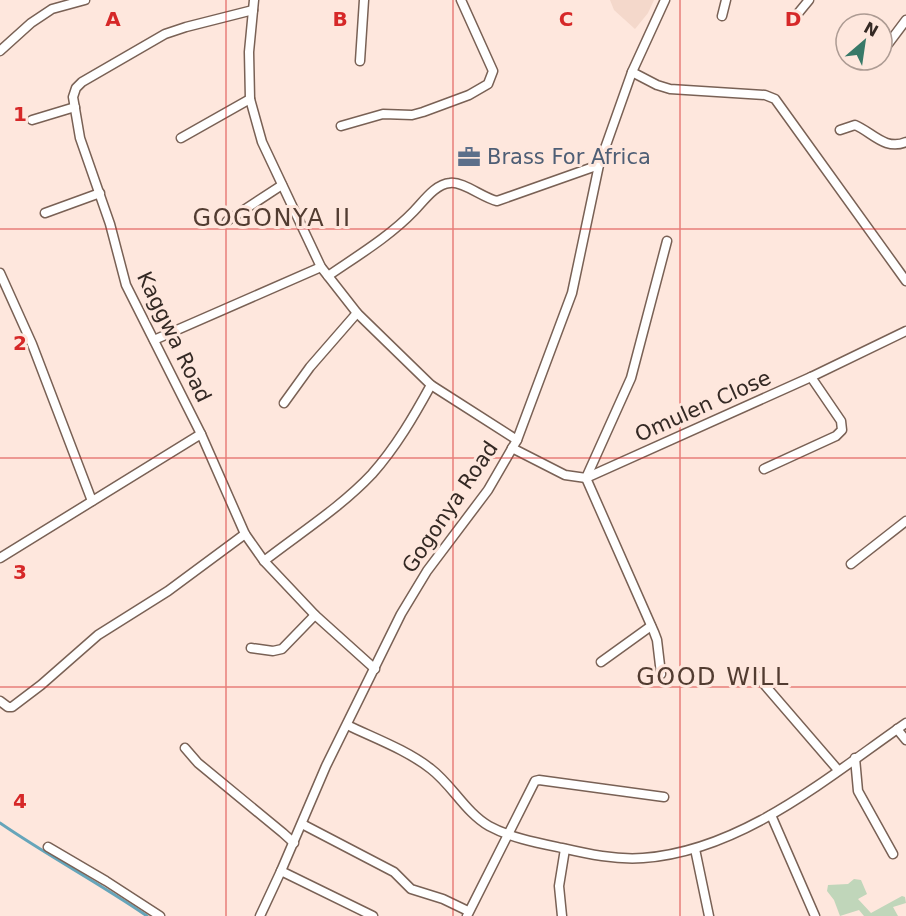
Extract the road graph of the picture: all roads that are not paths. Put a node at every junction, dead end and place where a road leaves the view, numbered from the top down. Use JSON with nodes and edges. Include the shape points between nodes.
{"nodes":[{"id":1,"x":85,"y":0,"type":"edge"},
{"id":2,"x":254,"y":0,"type":"edge"},
{"id":3,"x":364,"y":0,"type":"edge"},
{"id":4,"x":461,"y":0,"type":"edge"},
{"id":5,"x":665,"y":0,"type":"edge"},
{"id":6,"x":726,"y":0,"type":"edge"},
{"id":7,"x":809,"y":0,"type":"edge"},
{"id":8,"x":253,"y":10,"type":"junction"},
{"id":9,"x":722,"y":16,"type":"dead end"},
{"id":10,"x":795,"y":17,"type":"dead end"},
{"id":11,"x":906,"y":20,"type":"edge"},
{"id":12,"x":894,"y":36,"type":"edge"},
{"id":13,"x":0,"y":51,"type":"edge"},
{"id":14,"x":360,"y":61,"type":"dead end"},
{"id":15,"x":632,"y":72,"type":"junction"},
{"id":16,"x":250,"y":99,"type":"junction"},
{"id":17,"x":75,"y":107,"type":"junction"},
{"id":18,"x":32,"y":120,"type":"dead end"},
{"id":19,"x":341,"y":126,"type":"dead end"},
{"id":20,"x":840,"y":130,"type":"dead end"},
{"id":21,"x":181,"y":138,"type":"dead end"},
{"id":22,"x":906,"y":142,"type":"edge"},
{"id":23,"x":599,"y":165,"type":"junction"},
{"id":24,"x":282,"y":185,"type":"junction"},
{"id":25,"x":99,"y":194,"type":"junction"},
{"id":26,"x":45,"y":213,"type":"dead end"},
{"id":27,"x":226,"y":221,"type":"dead end"},
{"id":28,"x":667,"y":241,"type":"dead end"},
{"id":29,"x":321,"y":267,"type":"junction"},
{"id":30,"x":0,"y":273,"type":"edge"},
{"id":31,"x":328,"y":276,"type":"junction"},
{"id":32,"x":906,"y":281,"type":"edge"},
{"id":33,"x":357,"y":313,"type":"junction"},
{"id":34,"x":906,"y":331,"type":"edge"},
{"id":35,"x":154,"y":340,"type":"junction"},
{"id":36,"x":811,"y":377,"type":"junction"},
{"id":37,"x":431,"y":385,"type":"junction"},
{"id":38,"x":284,"y":403,"type":"dead end"},
{"id":39,"x":201,"y":434,"type":"junction"},
{"id":40,"x":514,"y":444,"type":"junction"},
{"id":41,"x":764,"y":469,"type":"dead end"},
{"id":42,"x":586,"y":478,"type":"junction"},
{"id":43,"x":92,"y":501,"type":"junction"},
{"id":44,"x":906,"y":521,"type":"edge"},
{"id":45,"x":245,"y":534,"type":"junction"},
{"id":46,"x":0,"y":558,"type":"edge"},
{"id":47,"x":264,"y":561,"type":"junction"},
{"id":48,"x":851,"y":564,"type":"dead end"},
{"id":49,"x":315,"y":615,"type":"junction"},
{"id":50,"x":651,"y":626,"type":"junction"},
{"id":51,"x":251,"y":648,"type":"dead end"},
{"id":52,"x":601,"y":662,"type":"dead end"},
{"id":53,"x":375,"y":669,"type":"junction"},
{"id":54,"x":661,"y":674,"type":"dead end"},
{"id":55,"x":757,"y":676,"type":"dead end"},
{"id":56,"x":0,"y":700,"type":"edge"},
{"id":57,"x":906,"y":723,"type":"edge"},
{"id":58,"x":347,"y":725,"type":"junction"},
{"id":59,"x":897,"y":729,"type":"junction"},
{"id":60,"x":906,"y":740,"type":"edge"},
{"id":61,"x":185,"y":748,"type":"dead end"},
{"id":62,"x":855,"y":758,"type":"junction"},
{"id":63,"x":838,"y":770,"type":"junction"},
{"id":64,"x":664,"y":796,"type":"dead end"},
{"id":65,"x":771,"y":815,"type":"junction"},
{"id":66,"x":302,"y":824,"type":"junction"},
{"id":67,"x":507,"y":834,"type":"junction"},
{"id":68,"x":294,"y":843,"type":"junction"},
{"id":69,"x":48,"y":847,"type":"dead end"},
{"id":70,"x":565,"y":849,"type":"junction"},
{"id":71,"x":695,"y":849,"type":"junction"},
{"id":72,"x":894,"y":854,"type":"dead end"},
{"id":73,"x":281,"y":871,"type":"junction"},
{"id":74,"x":467,"y":914,"type":"edge"},
{"id":75,"x":371,"y":915,"type":"edge"},
{"id":76,"x":160,"y":916,"type":"edge"},
{"id":77,"x":260,"y":916,"type":"edge"},
{"id":78,"x":562,"y":916,"type":"edge"},
{"id":79,"x":710,"y":916,"type":"edge"},
{"id":80,"x":815,"y":916,"type":"edge"}],
"edges":[{"from":1,"to":13,"type":"street","via":[[52,9],[31,22]]},
{"from":2,"to":8,"type":"street"},
{"from":3,"to":14,"type":"street"},
{"from":4,"to":19,"type":"street","via":[[493,71],[488,84],[423,112],[383,114]]},
{"from":5,"to":15,"type":"street","name":"Gogonya Road"},
{"from":6,"to":9,"type":"street"},
{"from":7,"to":10,"type":"street"},
{"from":8,"to":16,"type":"street"},
{"from":8,"to":17,"type":"street","name":"Kaggwa Road","via":[[165,34],[82,82],[73,92]]},
{"from":11,"to":12,"type":"street"},
{"from":15,"to":23,"type":"street","name":"Gogonya Road"},
{"from":15,"to":32,"type":"street","via":[[670,89],[765,95],[775,99]]},
{"from":16,"to":21,"type":"street"},
{"from":16,"to":24,"type":"street","via":[[262,142]]},
{"from":17,"to":18,"type":"street"},
{"from":17,"to":25,"type":"street","name":"Kaggwa Road","via":[[80,138]]},
{"from":20,"to":22,"type":"street","via":[[855,125],[892,145]]},
{"from":23,"to":31,"type":"street","via":[[497,201],[455,183],[442,185],[379,241]]},
{"from":23,"to":40,"type":"street","name":"Gogonya Road","via":[[572,293]]},
{"from":24,"to":27,"type":"street"},
{"from":24,"to":29,"type":"street"},
{"from":25,"to":26,"type":"street"},
{"from":25,"to":35,"type":"street","name":"Kaggwa Road","via":[[126,285]]},
{"from":28,"to":42,"type":"street","via":[[631,378]]},
{"from":29,"to":31,"type":"street"},
{"from":29,"to":35,"type":"street"},
{"from":30,"to":43,"type":"street","via":[[32,344]]},
{"from":31,"to":33,"type":"street"},
{"from":33,"to":37,"type":"street"},
{"from":33,"to":38,"type":"street"},
{"from":34,"to":36,"type":"street","name":"Omulen Close"},
{"from":35,"to":39,"type":"street","name":"Kaggwa Road"},
{"from":36,"to":41,"type":"street","via":[[841,421],[842,430]]},
{"from":36,"to":42,"type":"street","name":"Omulen Close"},
{"from":37,"to":40,"type":"street"},
{"from":37,"to":47,"type":"street","via":[[404,433],[373,473]]},
{"from":39,"to":43,"type":"street"},
{"from":39,"to":45,"type":"street","name":"Kaggwa Road"},
{"from":40,"to":42,"type":"street","via":[[565,475]]},
{"from":40,"to":53,"type":"street","name":"Gogonya Road","via":[[488,490],[427,571]]},
{"from":42,"to":50,"type":"street"},
{"from":43,"to":46,"type":"street"},
{"from":44,"to":48,"type":"street"},
{"from":45,"to":47,"type":"street","name":"Kaggwa Road"},
{"from":45,"to":56,"type":"street","via":[[168,591],[98,635],[12,707]]},
{"from":47,"to":49,"type":"street","name":"Kaggwa Road"},
{"from":49,"to":51,"type":"street","via":[[282,649]]},
{"from":49,"to":53,"type":"street","name":"Kaggwa Road"},
{"from":50,"to":52,"type":"street"},
{"from":50,"to":54,"type":"street","via":[[657,640]]},
{"from":53,"to":58,"type":"street","name":"Gogonya Road"},
{"from":55,"to":63,"type":"street"},
{"from":57,"to":59,"type":"street"},
{"from":58,"to":66,"type":"street","name":"Gogonya Road"},
{"from":58,"to":67,"type":"street","via":[[432,769],[477,817]]},
{"from":59,"to":60,"type":"street"},
{"from":59,"to":62,"type":"street"},
{"from":61,"to":68,"type":"street","via":[[198,764]]},
{"from":62,"to":63,"type":"street"},
{"from":62,"to":72,"type":"street","via":[[858,791]]},
{"from":63,"to":65,"type":"street"},
{"from":64,"to":67,"type":"street","via":[[539,780]]},
{"from":65,"to":71,"type":"street"},
{"from":65,"to":80,"type":"street"},
{"from":66,"to":68,"type":"street","name":"Gogonya Road"},
{"from":66,"to":74,"type":"street","via":[[394,872],[411,889],[443,899]]},
{"from":67,"to":70,"type":"street"},
{"from":67,"to":74,"type":"street"},
{"from":68,"to":73,"type":"street","name":"Gogonya Road"},
{"from":69,"to":76,"type":"street"},
{"from":70,"to":71,"type":"street","via":[[642,858]]},
{"from":70,"to":78,"type":"street","via":[[559,886]]},
{"from":71,"to":79,"type":"street"},
{"from":73,"to":75,"type":"street"},
{"from":73,"to":77,"type":"street","name":"Gogonya Road"}]}
